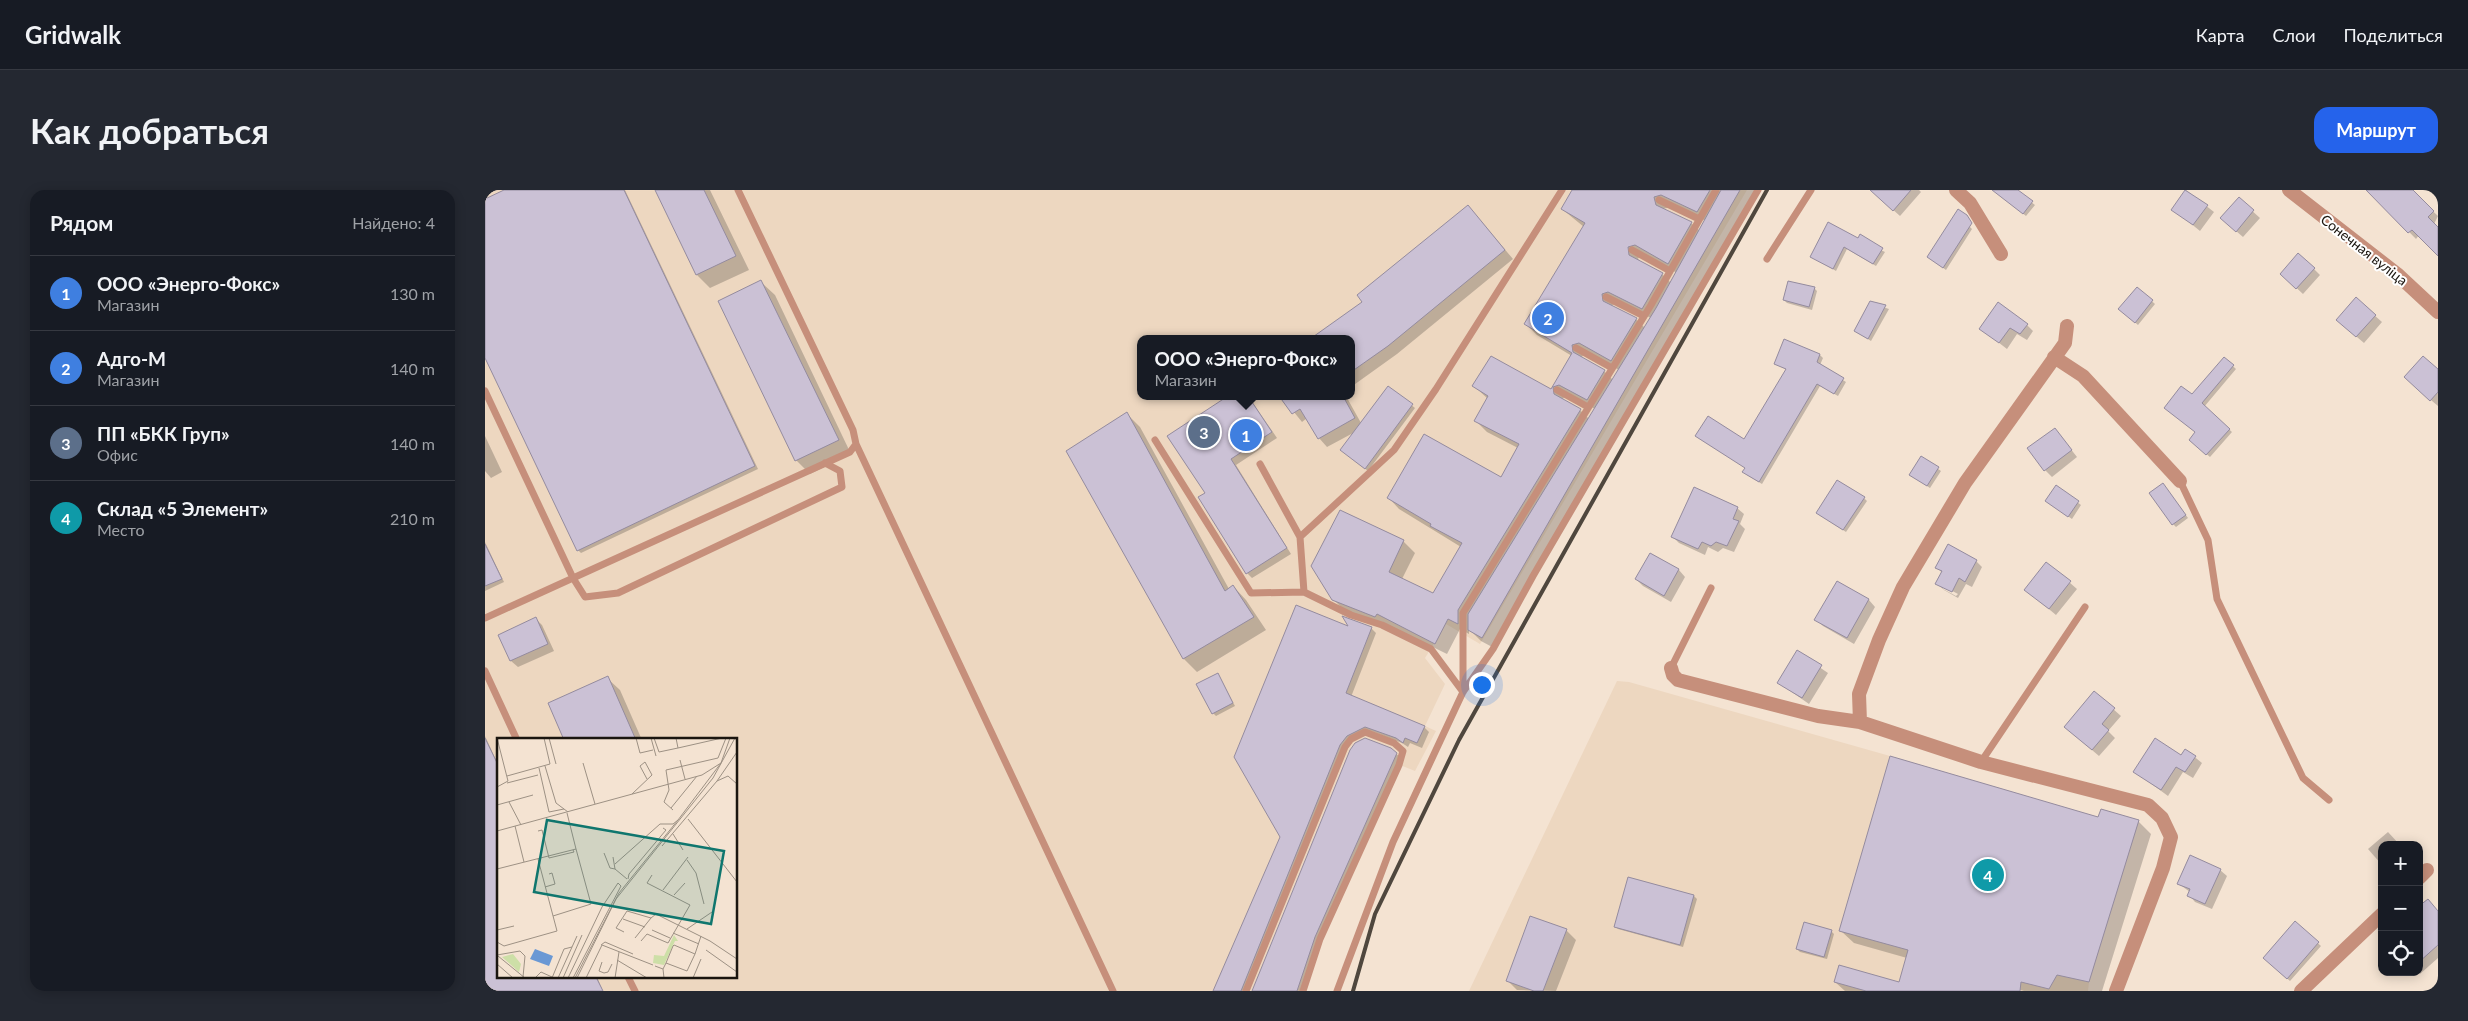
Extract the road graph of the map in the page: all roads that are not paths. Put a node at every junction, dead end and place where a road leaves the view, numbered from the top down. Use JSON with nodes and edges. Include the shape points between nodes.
{"nodes":[{"id":1,"x":738,"y":190,"type":"edge"},
{"id":2,"x":1562,"y":190,"type":"edge"},
{"id":3,"x":1715,"y":190,"type":"edge"},
{"id":4,"x":1758,"y":190,"type":"edge"},
{"id":5,"x":1811,"y":190,"type":"edge"},
{"id":6,"x":1956,"y":190,"type":"edge"},
{"id":7,"x":2289,"y":190,"type":"edge"},
{"id":8,"x":1659,"y":200,"type":"dead end"},
{"id":9,"x":1699,"y":219,"type":"junction"},
{"id":10,"x":1632,"y":250,"type":"dead end"},
{"id":11,"x":2001,"y":254,"type":"dead end"},
{"id":12,"x":1767,"y":260,"type":"dead end"},
{"id":13,"x":1670,"y":271,"type":"junction"},
{"id":14,"x":1606,"y":297,"type":"dead end"},
{"id":15,"x":2438,"y":312,"type":"edge"},
{"id":16,"x":1644,"y":316,"type":"junction"},
{"id":17,"x":2067,"y":326,"type":"dead end"},
{"id":18,"x":1576,"y":348,"type":"dead end"},
{"id":19,"x":2054,"y":357,"type":"junction"},
{"id":20,"x":1612,"y":368,"type":"junction"},
{"id":21,"x":1557,"y":390,"type":"dead end"},
{"id":22,"x":485,"y":391,"type":"edge"},
{"id":23,"x":1588,"y":407,"type":"junction"},
{"id":24,"x":1155,"y":440,"type":"dead end"},
{"id":25,"x":856,"y":444,"type":"junction"},
{"id":26,"x":825,"y":463,"type":"junction"},
{"id":27,"x":1259,"y":464,"type":"dead end"},
{"id":28,"x":2180,"y":481,"type":"joint"},
{"id":29,"x":1301,"y":537,"type":"junction"},
{"id":30,"x":573,"y":578,"type":"junction"},
{"id":31,"x":1711,"y":588,"type":"dead end"},
{"id":32,"x":1304,"y":592,"type":"junction"},
{"id":33,"x":2085,"y":607,"type":"dead end"},
{"id":34,"x":485,"y":618,"type":"edge"},
{"id":35,"x":1671,"y":668,"type":"joint"},
{"id":36,"x":485,"y":671,"type":"edge"},
{"id":37,"x":1463,"y":692,"type":"junction"},
{"id":38,"x":1860,"y":722,"type":"junction"},
{"id":39,"x":516,"y":738,"type":"edge"},
{"id":40,"x":1981,"y":762,"type":"junction"},
{"id":41,"x":2329,"y":800,"type":"dead end"},
{"id":42,"x":2378,"y":918,"type":"edge"},
{"id":43,"x":628,"y":978,"type":"edge"},
{"id":44,"x":635,"y":991,"type":"edge"},
{"id":45,"x":1113,"y":991,"type":"edge"},
{"id":46,"x":1246,"y":991,"type":"edge"},
{"id":47,"x":1303,"y":991,"type":"edge"},
{"id":48,"x":1337,"y":991,"type":"edge"},
{"id":49,"x":2116,"y":991,"type":"edge"},
{"id":50,"x":2301,"y":991,"type":"edge"}],
"edges":[{"from":1,"to":25,"type":"lane","via":[[853,430]]},
{"from":2,"to":29,"type":"lane","via":[[1394,450]]},
{"from":3,"to":9,"type":"lane"},
{"from":4,"to":37,"type":"lane","via":[[1493,649]]},
{"from":5,"to":12,"type":"lane"},
{"from":6,"to":11,"type":"street","via":[[1970,203]]},
{"from":7,"to":15,"type":"street","name":"Сонечная вуліца","via":[[2397,274]]},
{"from":8,"to":9,"type":"lane"},
{"from":9,"to":13,"type":"lane"},
{"from":10,"to":13,"type":"lane"},
{"from":13,"to":16,"type":"lane"},
{"from":14,"to":16,"type":"lane"},
{"from":16,"to":20,"type":"lane"},
{"from":17,"to":19,"type":"street","via":[[2065,343]]},
{"from":18,"to":20,"type":"lane"},
{"from":19,"to":28,"type":"street","via":[[2083,376]]},
{"from":19,"to":38,"type":"street","via":[[1965,483],[1903,587],[1859,694]]},
{"from":20,"to":23,"type":"lane"},
{"from":21,"to":23,"type":"lane"},
{"from":22,"to":30,"type":"lane"},
{"from":23,"to":37,"type":"lane","via":[[1463,613]]},
{"from":24,"to":32,"type":"lane","via":[[1251,593]]},
{"from":25,"to":26,"type":"lane","via":[[849,452]]},
{"from":25,"to":45,"type":"lane"},
{"from":26,"to":30,"type":"lane"},
{"from":26,"to":30,"type":"lane","via":[[840,471],[842,487],[627,589],[585,597]]},
{"from":27,"to":29,"type":"lane"},
{"from":28,"to":41,"type":"lane","via":[[2208,540],[2217,599],[2303,778]]},
{"from":29,"to":32,"type":"lane"},
{"from":30,"to":34,"type":"lane"},
{"from":31,"to":35,"type":"lane"},
{"from":32,"to":37,"type":"lane","via":[[1431,649]]},
{"from":33,"to":40,"type":"lane"},
{"from":35,"to":38,"type":"street","via":[[1678,680],[1818,716]]},
{"from":36,"to":39,"type":"lane"},
{"from":37,"to":48,"type":"lane","via":[[1393,842]]},
{"from":38,"to":40,"type":"street"},
{"from":40,"to":49,"type":"street","via":[[2148,805],[2162,818],[2171,836],[2165,860]]},
{"from":42,"to":50,"type":"street"},
{"from":43,"to":44,"type":"lane"},
{"from":46,"to":47,"type":"lane","via":[[1345,747],[1351,739],[1365,732],[1394,743],[1403,751],[1320,940]]}]}
